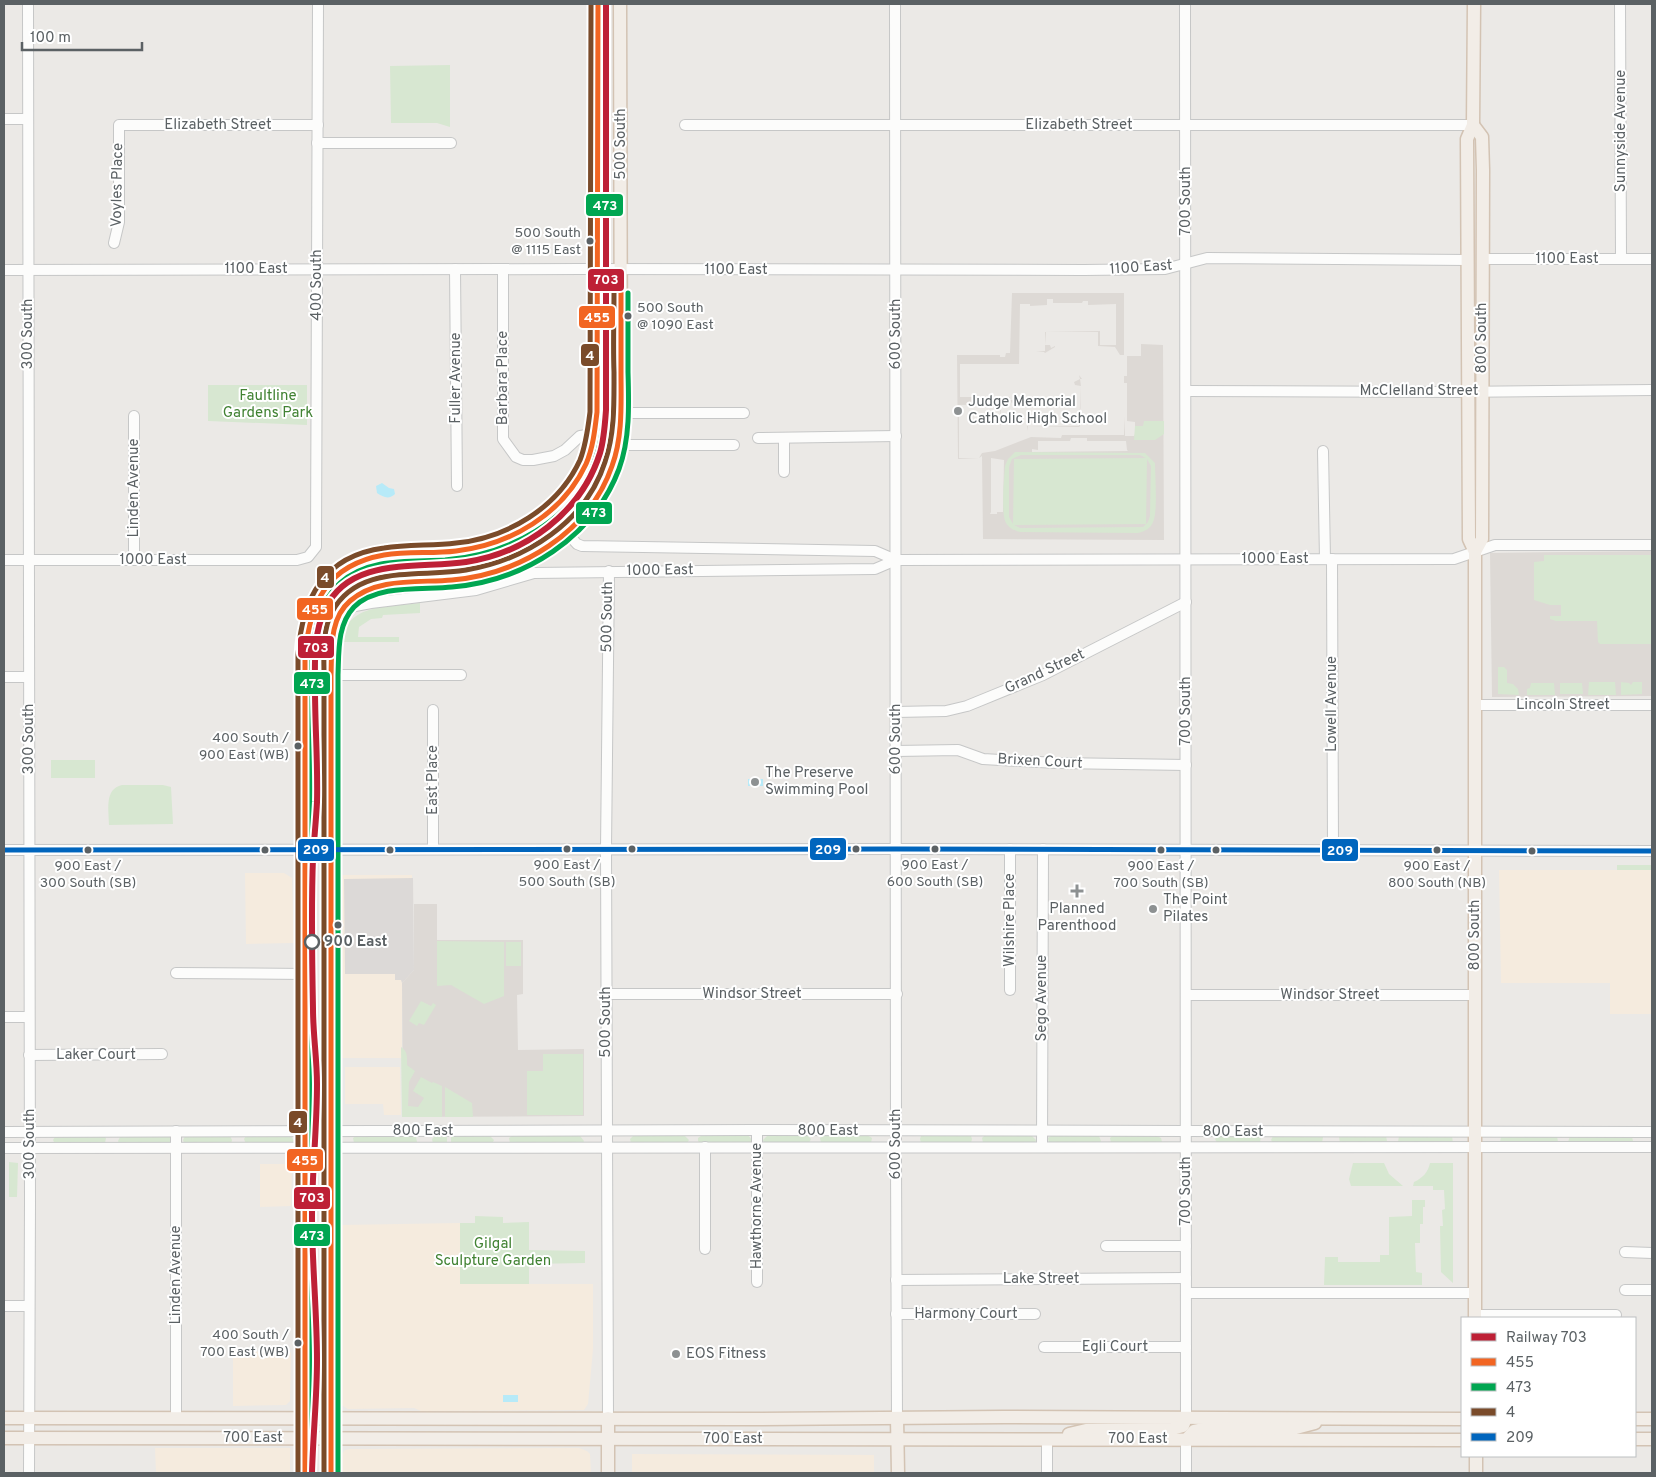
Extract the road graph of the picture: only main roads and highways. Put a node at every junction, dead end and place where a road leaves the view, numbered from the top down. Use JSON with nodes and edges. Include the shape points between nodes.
{"nodes":[{"id":1,"x":598,"y":4,"type":"edge"},
{"id":2,"x":620,"y":4,"type":"edge"},
{"id":3,"x":1474,"y":4,"type":"edge"},
{"id":4,"x":1473,"y":124,"type":"junction"},
{"id":5,"x":1475,"y":552,"type":"junction"},
{"id":6,"x":1475,"y":1317,"type":"edge"},
{"id":7,"x":4,"y":1418,"type":"edge"},
{"id":8,"x":305,"y":1418,"type":"junction"},
{"id":9,"x":331,"y":1418,"type":"junction"},
{"id":10,"x":608,"y":1418,"type":"junction"},
{"id":11,"x":898,"y":1418,"type":"junction"},
{"id":12,"x":1186,"y":1418,"type":"junction"},
{"id":13,"x":1335,"y":1418,"type":"junction"},
{"id":14,"x":1636,"y":1418,"type":"edge"},
{"id":15,"x":1461,"y":1419,"type":"edge"},
{"id":16,"x":1652,"y":1419,"type":"edge"},
{"id":17,"x":4,"y":1438,"type":"edge"},
{"id":18,"x":1047,"y":1438,"type":"junction"},
{"id":19,"x":304,"y":1439,"type":"junction"},
{"id":20,"x":331,"y":1439,"type":"junction"},
{"id":21,"x":608,"y":1439,"type":"junction"},
{"id":22,"x":898,"y":1439,"type":"junction"},
{"id":23,"x":1636,"y":1439,"type":"edge"},
{"id":24,"x":1652,"y":1439,"type":"edge"},
{"id":25,"x":1186,"y":1440,"type":"junction"},
{"id":26,"x":1461,"y":1440,"type":"edge"},
{"id":27,"x":1476,"y":1457,"type":"edge"},
{"id":28,"x":305,"y":1473,"type":"edge"},
{"id":29,"x":331,"y":1473,"type":"edge"},
{"id":30,"x":608,"y":1473,"type":"edge"},
{"id":31,"x":898,"y":1473,"type":"edge"},
{"id":32,"x":1476,"y":1473,"type":"edge"}],
"edges":[{"from":1,"to":8,"type":"main road","name":"500 South","via":[[597,412],[586,464],[570,491],[556,506],[512,536],[462,550],[373,558],[341,573],[316,600],[308,624],[304,655]]},
{"from":2,"to":9,"type":"main road","name":"500 South","via":[[621,414],[618,445],[604,486],[593,504],[567,532],[531,558],[511,567],[465,578],[373,588],[353,600],[339,615],[334,630],[331,675]]},
{"from":3,"to":4,"type":"main road","name":"800 South"},
{"from":4,"to":5,"type":"main road","name":"800 South","via":[[1467,139],[1468,391],[1469,540]]},
{"from":4,"to":5,"type":"main road","name":"800 South","via":[[1482,137],[1482,539]]},
{"from":5,"to":6,"type":"main road","name":"800 South"},
{"from":7,"to":8,"type":"main road","name":"700 East"},
{"from":8,"to":9,"type":"main road","name":"700 East"},
{"from":8,"to":19,"type":"main road"},
{"from":9,"to":10,"type":"main road","name":"700 East"},
{"from":9,"to":20,"type":"main road"},
{"from":10,"to":11,"type":"main road","name":"700 East"},
{"from":10,"to":21,"type":"main road","name":"500 South"},
{"from":11,"to":12,"type":"main road","name":"700 East"},
{"from":11,"to":22,"type":"main road","name":"600 South"},
{"from":12,"to":13,"type":"main road","name":"700 East"},
{"from":12,"to":18,"type":"main road","via":[[1183,1426],[1172,1429],[1086,1430]]},
{"from":13,"to":15,"type":"main road","name":"700 East"},
{"from":13,"to":25,"type":"main road","via":[[1296,1428],[1204,1429],[1194,1431]]},
{"from":14,"to":16,"type":"main road"},
{"from":17,"to":19,"type":"main road","name":"700 East"},
{"from":18,"to":22,"type":"main road","name":"700 East"},
{"from":18,"to":25,"type":"main road","name":"700 East"},
{"from":19,"to":20,"type":"main road","name":"700 East"},
{"from":19,"to":28,"type":"main road"},
{"from":20,"to":21,"type":"main road","name":"700 East"},
{"from":20,"to":29,"type":"main road"},
{"from":21,"to":22,"type":"main road","name":"700 East"},
{"from":21,"to":30,"type":"main road","name":"500 South"},
{"from":22,"to":31,"type":"main road","name":"600 South"},
{"from":23,"to":24,"type":"main road"},
{"from":25,"to":26,"type":"main road","name":"700 East"},
{"from":27,"to":32,"type":"main road"}]}
